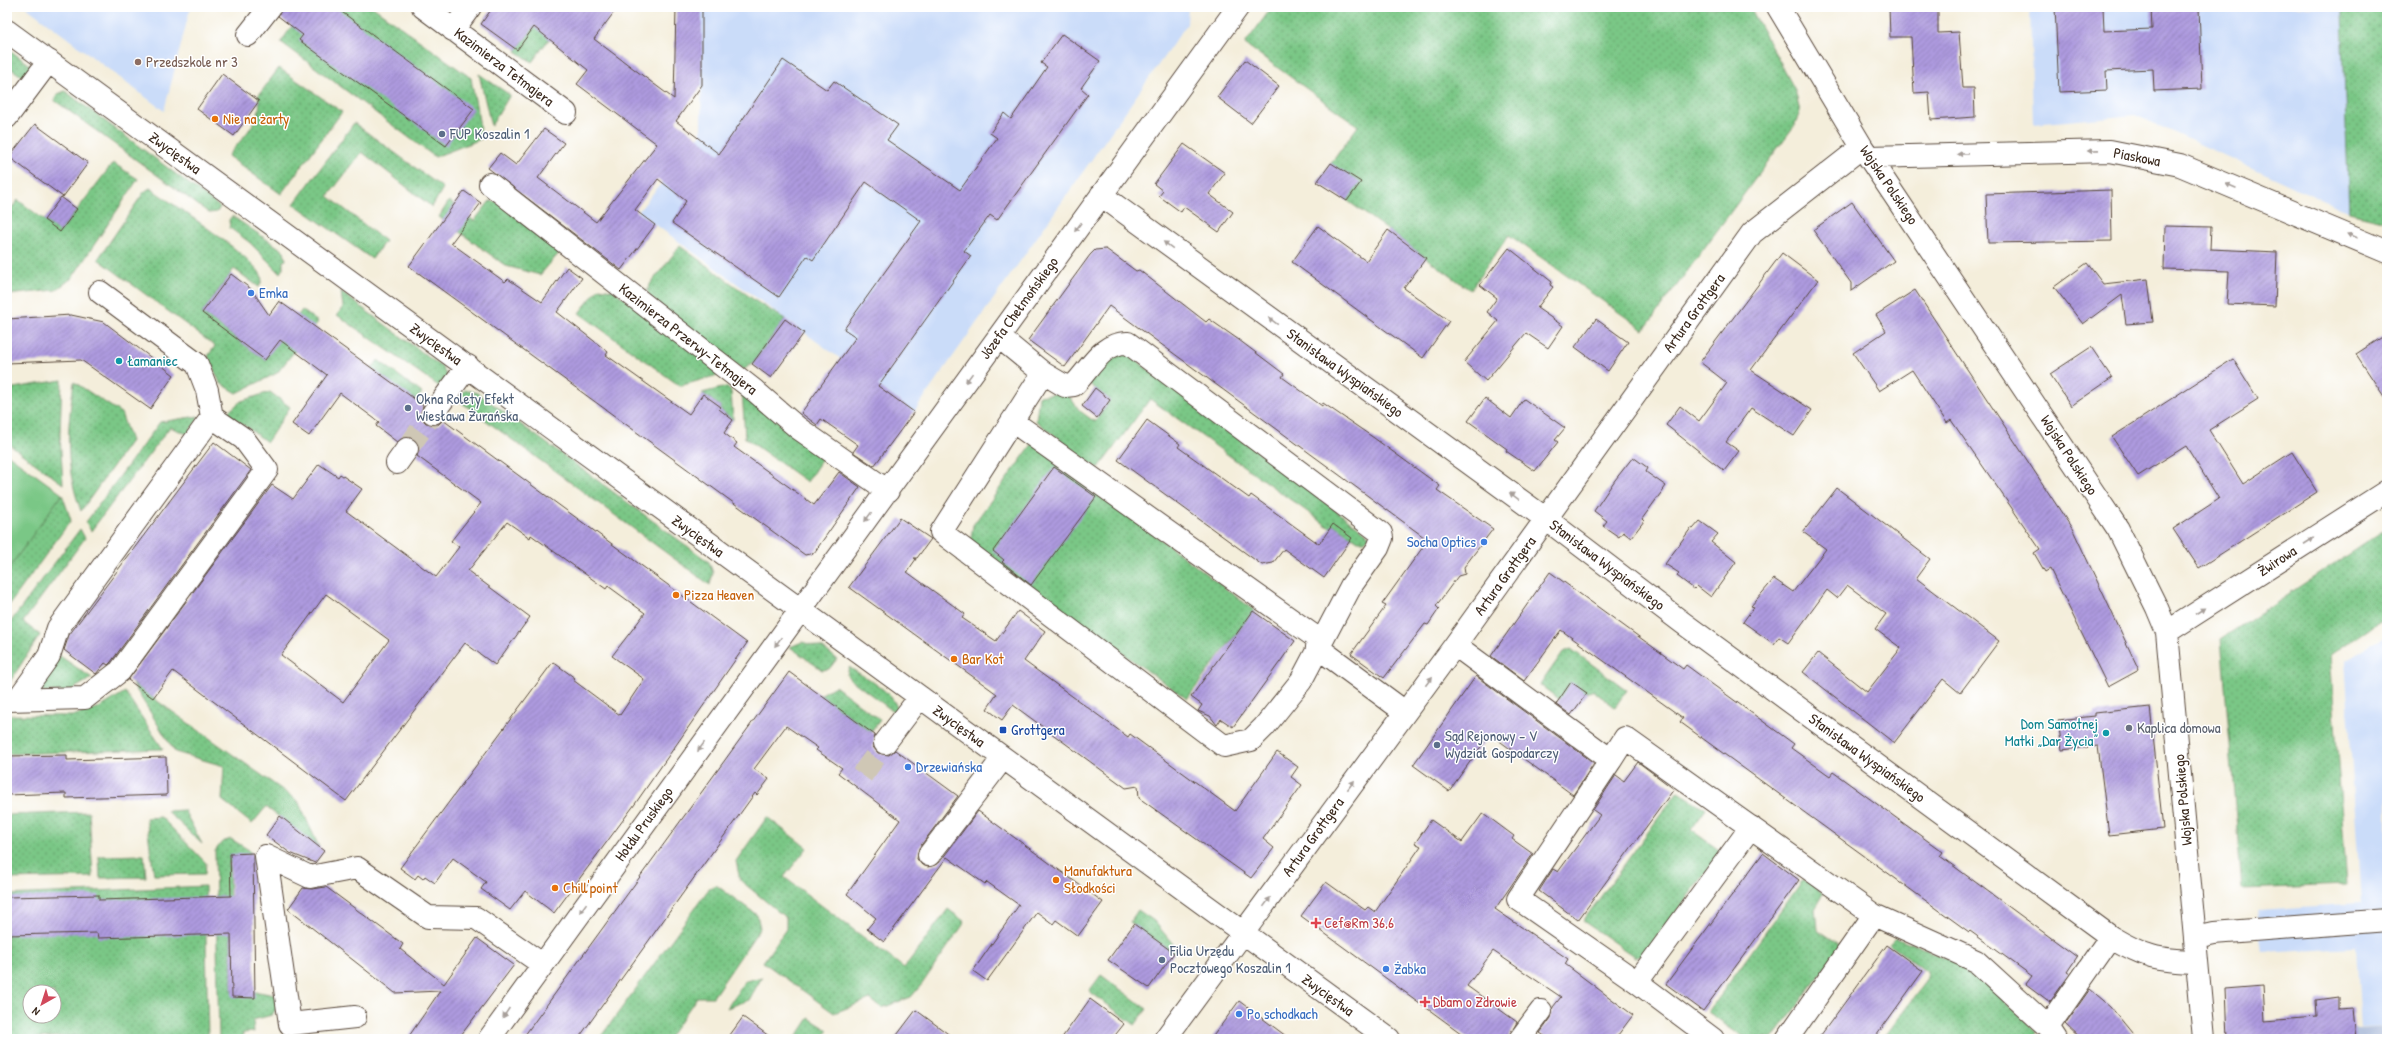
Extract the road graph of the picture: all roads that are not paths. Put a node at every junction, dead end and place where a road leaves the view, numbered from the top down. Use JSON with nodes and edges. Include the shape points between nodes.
{"nodes":[{"id":1,"x":270,"y":7,"type":"edge"},
{"id":2,"x":423,"y":7,"type":"edge"},
{"id":3,"x":470,"y":7,"type":"edge"},
{"id":4,"x":1238,"y":7,"type":"edge"},
{"id":5,"x":1778,"y":7,"type":"edge"},
{"id":6,"x":453,"y":30,"type":"junction"},
{"id":7,"x":7,"y":31,"type":"edge"},
{"id":8,"x":248,"y":35,"type":"dead end"},
{"id":9,"x":49,"y":61,"type":"junction"},
{"id":10,"x":566,"y":113,"type":"dead end"},
{"id":11,"x":7,"y":117,"type":"edge"},
{"id":12,"x":1866,"y":152,"type":"junction"},
{"id":13,"x":490,"y":184,"type":"dead end"},
{"id":14,"x":1100,"y":196,"type":"junction"},
{"id":15,"x":2387,"y":252,"type":"edge"},
{"id":16,"x":100,"y":292,"type":"dead end"},
{"id":17,"x":999,"y":337,"type":"junction"},
{"id":18,"x":468,"y":366,"type":"junction"},
{"id":19,"x":1043,"y":373,"type":"junction"},
{"id":20,"x":433,"y":413,"type":"tunnel mouth"},
{"id":21,"x":212,"y":417,"type":"junction"},
{"id":22,"x":1012,"y":421,"type":"junction"},
{"id":23,"x":888,"y":491,"type":"junction"},
{"id":24,"x":2387,"y":491,"type":"edge"},
{"id":25,"x":1546,"y":519,"type":"junction"},
{"id":26,"x":800,"y":610,"type":"junction"},
{"id":27,"x":2167,"y":632,"type":"junction"},
{"id":28,"x":1319,"y":644,"type":"junction"},
{"id":29,"x":1455,"y":645,"type":"junction"},
{"id":30,"x":920,"y":698,"type":"junction"},
{"id":31,"x":12,"y":699,"type":"edge"},
{"id":32,"x":1405,"y":712,"type":"junction"},
{"id":33,"x":886,"y":743,"type":"tunnel mouth"},
{"id":34,"x":1003,"y":758,"type":"junction"},
{"id":35,"x":1611,"y":760,"type":"junction"},
{"id":36,"x":1751,"y":827,"type":"junction"},
{"id":37,"x":929,"y":855,"type":"dead end"},
{"id":38,"x":1874,"y":915,"type":"junction"},
{"id":39,"x":2387,"y":920,"type":"edge"},
{"id":40,"x":1244,"y":933,"type":"junction"},
{"id":41,"x":2110,"y":937,"type":"junction"},
{"id":42,"x":2196,"y":937,"type":"junction"},
{"id":43,"x":2197,"y":961,"type":"junction"},
{"id":44,"x":542,"y":964,"type":"junction"},
{"id":45,"x":1637,"y":982,"type":"junction"},
{"id":46,"x":1541,"y":1010,"type":"dead end"},
{"id":47,"x":355,"y":1017,"type":"dead end"},
{"id":48,"x":2052,"y":1033,"type":"edge"},
{"id":49,"x":1704,"y":1036,"type":"edge"},
{"id":50,"x":489,"y":1039,"type":"edge"},
{"id":51,"x":1165,"y":1039,"type":"edge"},
{"id":52,"x":1389,"y":1039,"type":"edge"},
{"id":53,"x":1520,"y":1039,"type":"edge"},
{"id":54,"x":1787,"y":1039,"type":"edge"},
{"id":55,"x":2204,"y":1039,"type":"edge"}],
"edges":[{"from":1,"to":8,"type":"street"},
{"from":2,"to":6,"type":"street","name":"Kazimierza Tetmajera"},
{"from":3,"to":6,"type":"street"},
{"from":4,"to":14,"type":"street","name":"Józefa Chełmońskiego"},
{"from":5,"to":12,"type":"street","name":"Wojska Polskiego"},
{"from":6,"to":10,"type":"street","name":"Kazimierza Tetmajera"},
{"from":7,"to":9,"type":"street","name":"Zwycięstwa"},
{"from":9,"to":11,"type":"street"},
{"from":9,"to":18,"type":"street","name":"Zwycięstwa"},
{"from":15,"to":12,"type":"street","name":"Piaskowa","one_way":true,"via":[[2180,165],[2110,151]]},
{"from":12,"to":25,"type":"street","name":"Artura Grottgera","via":[[1752,233]]},
{"from":12,"to":27,"type":"street","name":"Wojska Polskiego","via":[[2116,526],[2158,608]]},
{"from":13,"to":23,"type":"street","name":"Kazimierza Przerwy-Tetmajera","via":[[755,391],[798,428]]},
{"from":14,"to":17,"type":"street","name":"Józefa Chełmońskiego","one_way":true},
{"from":25,"to":14,"type":"street","name":"Stanisława Wyspiańskiego","one_way":true},
{"from":16,"to":21,"type":"street","via":[[196,364],[208,390]]},
{"from":17,"to":19,"type":"street"},
{"from":17,"to":23,"type":"street","name":"Józefa Chełmońskiego","one_way":true},
{"from":18,"to":20,"type":"street"},
{"from":18,"to":26,"type":"street","name":"Zwycięstwa"},
{"from":19,"to":22,"type":"street"},
{"from":19,"to":28,"type":"street","via":[[1065,386],[1074,385],[1103,351],[1117,343],[1128,343],[1381,532],[1382,538],[1378,548],[1351,586]]},
{"from":21,"to":31,"type":"street","via":[[58,628],[49,656]]},
{"from":21,"to":31,"type":"street","via":[[244,439],[267,470],[120,671],[85,698]]},
{"from":22,"to":28,"type":"street"},
{"from":22,"to":28,"type":"street","via":[[941,532],[1048,615],[1144,684],[1211,738],[1224,746],[1251,740],[1300,681]]},
{"from":23,"to":26,"type":"street","name":"Józefa Chełmońskiego","one_way":true},
{"from":27,"to":24,"type":"street","name":"Żwirowa","one_way":true},
{"from":25,"to":29,"type":"street","name":"Artura Grottgera"},
{"from":25,"to":41,"type":"street","name":"Stanisława Wyspiańskiego","via":[[1689,628]]},
{"from":26,"to":30,"type":"street","name":"Zwycięstwa"},
{"from":26,"to":44,"type":"street","name":"Hołdu Pruskiego","one_way":true},
{"from":27,"to":42,"type":"street","name":"Wojska Polskiego"},
{"from":28,"to":32,"type":"street"},
{"from":32,"to":29,"type":"street","name":"Artura Grottgera","one_way":true},
{"from":29,"to":35,"type":"street"},
{"from":30,"to":33,"type":"street"},
{"from":30,"to":34,"type":"street","name":"Zwycięstwa"},
{"from":40,"to":32,"type":"street","name":"Artura Grottgera","one_way":true},
{"from":34,"to":37,"type":"street"},
{"from":34,"to":40,"type":"street","name":"Zwycięstwa"},
{"from":35,"to":36,"type":"street","via":[[1625,738]]},
{"from":35,"to":45,"type":"street","via":[[1518,899]]},
{"from":36,"to":38,"type":"street"},
{"from":36,"to":45,"type":"street"},
{"from":38,"to":48,"type":"street","via":[[1976,961]]},
{"from":38,"to":54,"type":"street"},
{"from":39,"to":42,"type":"street","via":[[2214,933]]},
{"from":40,"to":51,"type":"street","name":"Artura Grottgera"},
{"from":40,"to":52,"type":"street","name":"Zwycięstwa"},
{"from":41,"to":43,"type":"street","via":[[2137,952],[2163,960]]},
{"from":41,"to":48,"type":"street"},
{"from":42,"to":43,"type":"street","name":"Wojska Polskiego"},
{"from":43,"to":55,"type":"street","name":"Wojska Polskiego"},
{"from":44,"to":47,"type":"street","via":[[476,918],[428,917],[357,868],[310,877],[266,856],[290,1024]]},
{"from":44,"to":50,"type":"street","name":"Hołdu Pruskiego","one_way":true},
{"from":45,"to":49,"type":"street"},
{"from":46,"to":53,"type":"street"}]}
